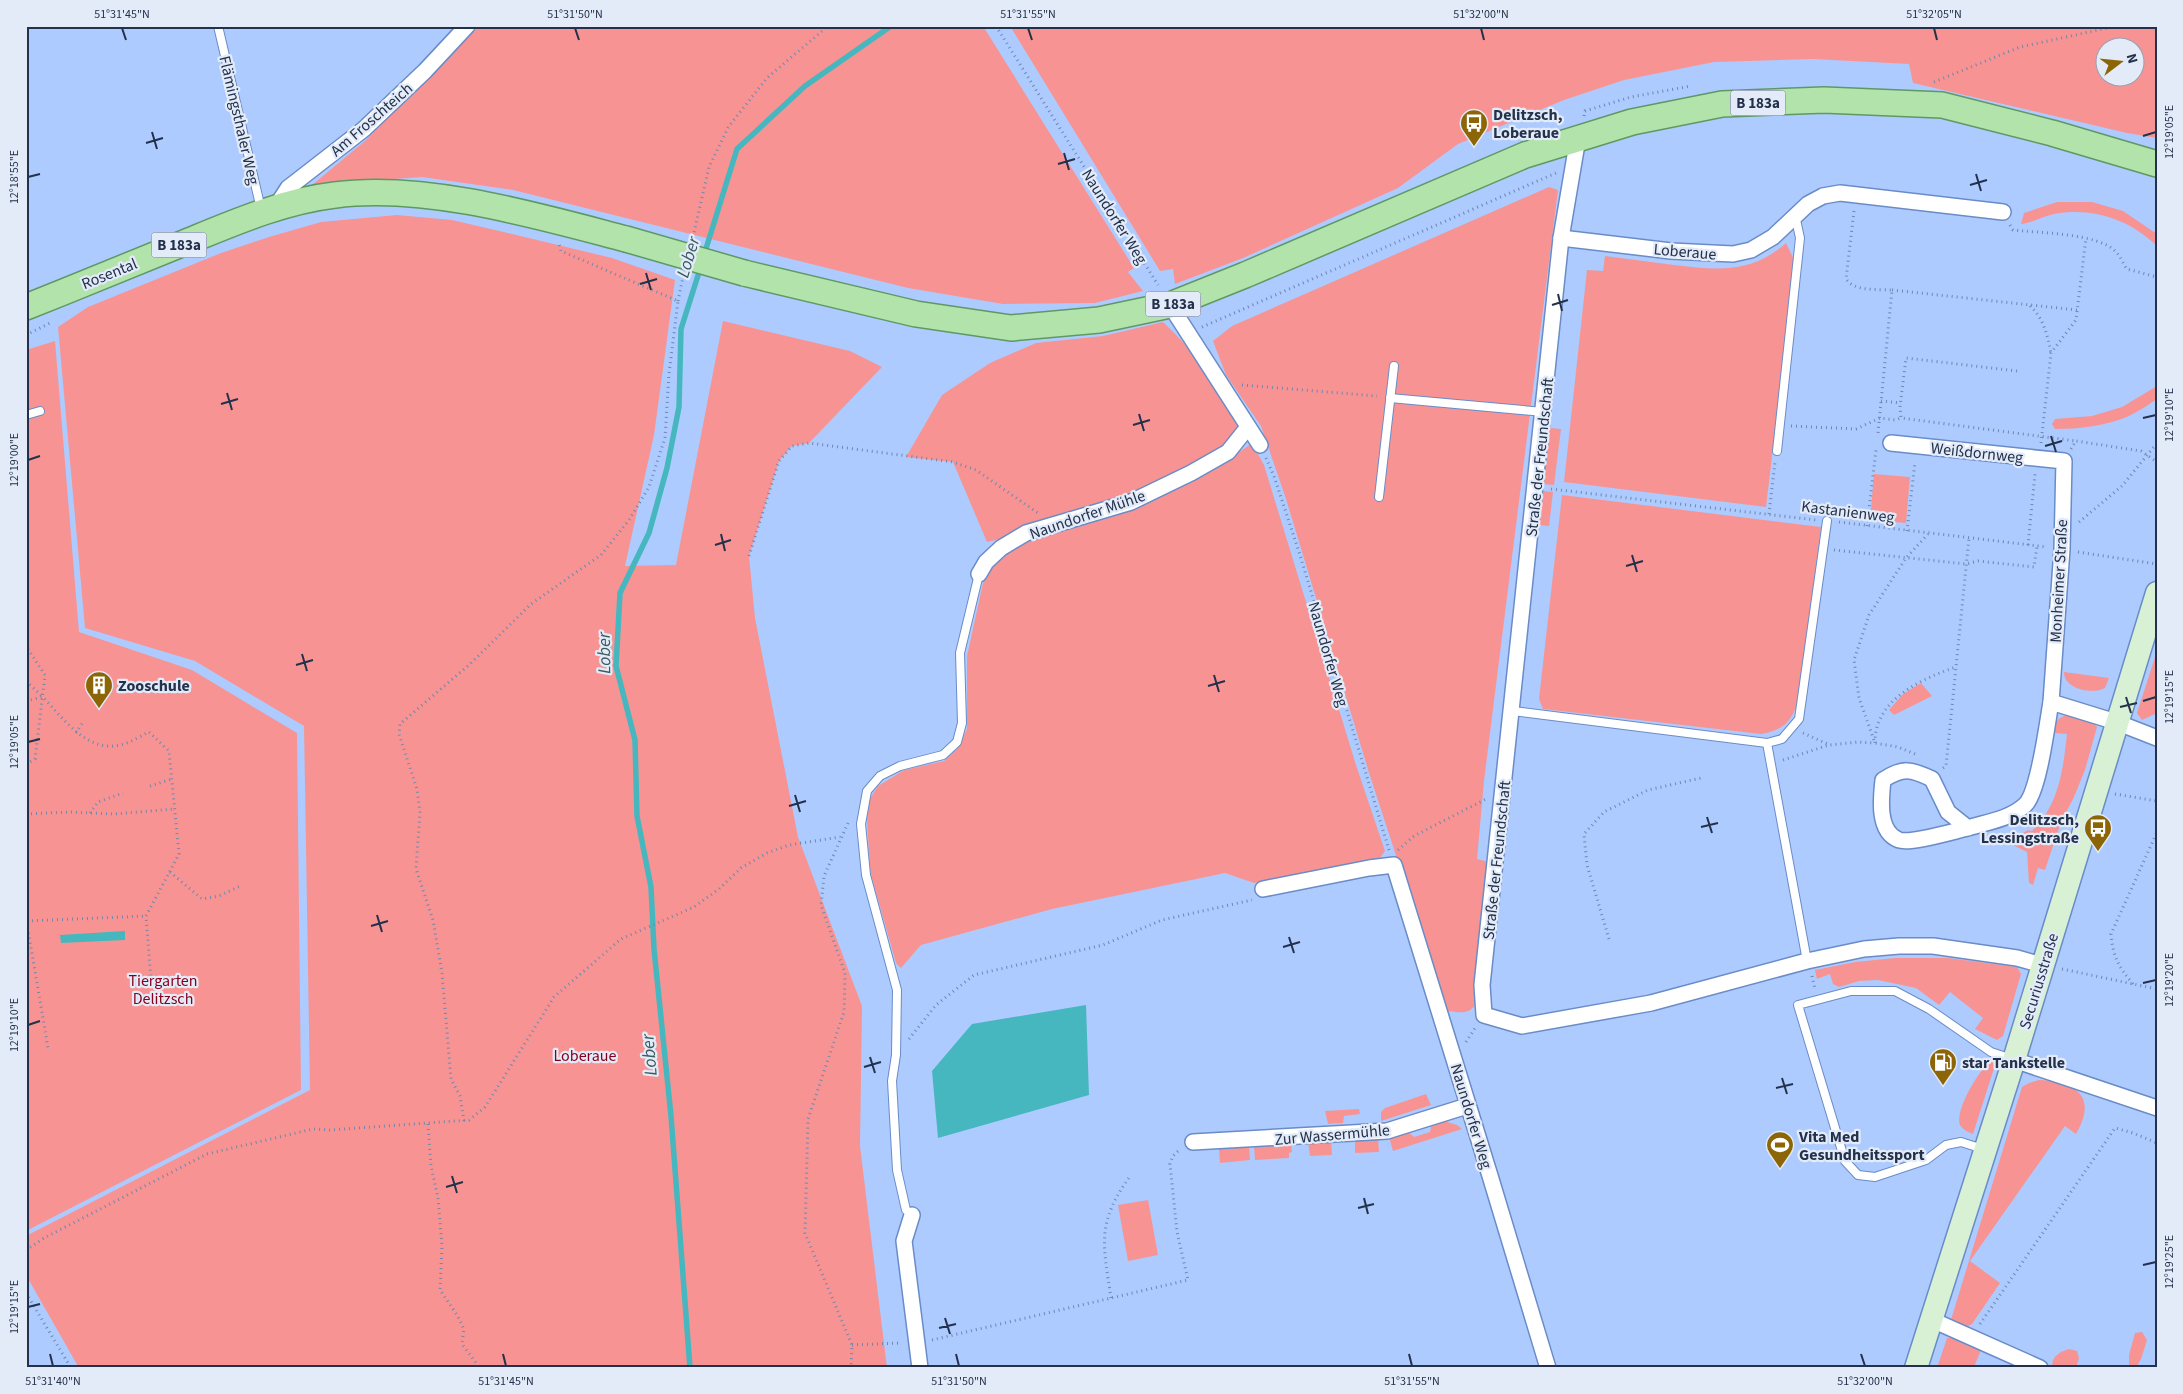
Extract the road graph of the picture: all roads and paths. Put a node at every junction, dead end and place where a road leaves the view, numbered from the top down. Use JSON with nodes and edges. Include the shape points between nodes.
{"nodes":[{"id":1,"x":218,"y":26,"type":"edge"},
{"id":2,"x":467,"y":26,"type":"edge"},
{"id":3,"x":828,"y":26,"type":"edge"},
{"id":4,"x":996,"y":26,"type":"edge"},
{"id":5,"x":2117,"y":26,"type":"edge"},
{"id":6,"x":1928,"y":82,"type":"dead end"},
{"id":7,"x":1578,"y":138,"type":"junction"},
{"id":8,"x":2157,"y":164,"type":"edge"},
{"id":9,"x":1573,"y":166,"type":"junction"},
{"id":10,"x":1856,"y":194,"type":"junction"},
{"id":11,"x":268,"y":211,"type":"junction"},
{"id":12,"x":2003,"y":212,"type":"joint"},
{"id":13,"x":1796,"y":215,"type":"junction"},
{"id":14,"x":557,"y":237,"type":"dead end"},
{"id":15,"x":1561,"y":238,"type":"junction"},
{"id":16,"x":2086,"y":238,"type":"junction"},
{"id":17,"x":693,"y":239,"type":"dead end"},
{"id":18,"x":684,"y":274,"type":"dead end"},
{"id":19,"x":2157,"y":277,"type":"edge"},
{"id":20,"x":1892,"y":290,"type":"junction"},
{"id":21,"x":678,"y":301,"type":"junction"},
{"id":22,"x":1170,"y":305,"type":"junction"},
{"id":23,"x":2030,"y":306,"type":"junction"},
{"id":24,"x":26,"y":307,"type":"edge"},
{"id":25,"x":2077,"y":310,"type":"junction"},
{"id":26,"x":60,"y":317,"type":"dead end"},
{"id":27,"x":1188,"y":333,"type":"junction"},
{"id":28,"x":26,"y":335,"type":"edge"},
{"id":29,"x":2051,"y":353,"type":"junction"},
{"id":30,"x":1394,"y":366,"type":"dead end"},
{"id":31,"x":2017,"y":371,"type":"dead end"},
{"id":32,"x":1219,"y":383,"type":"junction"},
{"id":33,"x":1390,"y":398,"type":"junction"},
{"id":34,"x":1882,"y":401,"type":"junction"},
{"id":35,"x":1901,"y":403,"type":"junction"},
{"id":36,"x":40,"y":411,"type":"dead end"},
{"id":37,"x":1544,"y":412,"type":"junction"},
{"id":38,"x":26,"y":414,"type":"edge"},
{"id":39,"x":1880,"y":418,"type":"junction"},
{"id":40,"x":1901,"y":418,"type":"junction"},
{"id":41,"x":1778,"y":425,"type":"junction"},
{"id":42,"x":1248,"y":427,"type":"junction"},
{"id":43,"x":2042,"y":436,"type":"junction"},
{"id":44,"x":2076,"y":441,"type":"junction"},
{"id":45,"x":1881,"y":443,"type":"junction"},
{"id":46,"x":2157,"y":443,"type":"edge"},
{"id":47,"x":1260,"y":445,"type":"joint"},
{"id":48,"x":1917,"y":446,"type":"junction"},
{"id":49,"x":1776,"y":451,"type":"joint"},
{"id":50,"x":2147,"y":454,"type":"junction"},
{"id":51,"x":2039,"y":458,"type":"junction"},
{"id":52,"x":2064,"y":461,"type":"junction"},
{"id":53,"x":2157,"y":462,"type":"edge"},
{"id":54,"x":1536,"y":487,"type":"junction"},
{"id":55,"x":1379,"y":497,"type":"dead end"},
{"id":56,"x":1769,"y":514,"type":"junction"},
{"id":57,"x":1828,"y":521,"type":"junction"},
{"id":58,"x":1061,"y":524,"type":"junction"},
{"id":59,"x":1867,"y":526,"type":"junction"},
{"id":60,"x":1907,"y":531,"type":"junction"},
{"id":61,"x":2062,"y":531,"type":"junction"},
{"id":62,"x":1929,"y":533,"type":"junction"},
{"id":63,"x":1969,"y":538,"type":"junction"},
{"id":64,"x":2028,"y":545,"type":"junction"},
{"id":65,"x":2037,"y":546,"type":"junction"},
{"id":66,"x":1823,"y":549,"type":"junction"},
{"id":67,"x":2062,"y":549,"type":"junction"},
{"id":68,"x":749,"y":556,"type":"dead end"},
{"id":69,"x":1906,"y":558,"type":"junction"},
{"id":70,"x":1966,"y":564,"type":"junction"},
{"id":71,"x":2157,"y":564,"type":"edge"},
{"id":72,"x":979,"y":574,"type":"joint"},
{"id":73,"x":2157,"y":593,"type":"edge"},
{"id":74,"x":26,"y":646,"type":"edge"},
{"id":75,"x":1956,"y":667,"type":"junction"},
{"id":76,"x":26,"y":681,"type":"edge"},
{"id":77,"x":44,"y":697,"type":"junction"},
{"id":78,"x":26,"y":700,"type":"edge"},
{"id":79,"x":2051,"y":702,"type":"junction"},
{"id":80,"x":1512,"y":711,"type":"junction"},
{"id":81,"x":84,"y":722,"type":"dead end"},
{"id":82,"x":2116,"y":722,"type":"junction"},
{"id":83,"x":1794,"y":728,"type":"junction"},
{"id":84,"x":76,"y":733,"type":"junction"},
{"id":85,"x":2157,"y":738,"type":"edge"},
{"id":86,"x":1767,"y":743,"type":"junction"},
{"id":87,"x":1875,"y":743,"type":"junction"},
{"id":88,"x":1830,"y":745,"type":"junction"},
{"id":89,"x":26,"y":764,"type":"edge"},
{"id":90,"x":1770,"y":765,"type":"junction"},
{"id":91,"x":1935,"y":775,"type":"junction"},
{"id":92,"x":1701,"y":778,"type":"dead end"},
{"id":93,"x":172,"y":779,"type":"junction"},
{"id":94,"x":150,"y":786,"type":"dead end"},
{"id":95,"x":1504,"y":790,"type":"junction"},
{"id":96,"x":2096,"y":791,"type":"junction"},
{"id":97,"x":122,"y":793,"type":"dead end"},
{"id":98,"x":2157,"y":800,"type":"edge"},
{"id":99,"x":174,"y":809,"type":"junction"},
{"id":100,"x":90,"y":813,"type":"junction"},
{"id":101,"x":26,"y":814,"type":"edge"},
{"id":102,"x":849,"y":822,"type":"dead end"},
{"id":103,"x":1968,"y":828,"type":"junction"},
{"id":104,"x":2157,"y":832,"type":"edge"},
{"id":105,"x":840,"y":837,"type":"junction"},
{"id":106,"x":1392,"y":861,"type":"junction"},
{"id":107,"x":170,"y":872,"type":"junction"},
{"id":108,"x":240,"y":886,"type":"dead end"},
{"id":109,"x":1263,"y":889,"type":"joint"},
{"id":110,"x":146,"y":916,"type":"junction"},
{"id":111,"x":27,"y":920,"type":"edge"},
{"id":112,"x":1609,"y":939,"type":"dead end"},
{"id":113,"x":1807,"y":961,"type":"junction"},
{"id":114,"x":2042,"y":964,"type":"junction"},
{"id":115,"x":151,"y":980,"type":"dead end"},
{"id":116,"x":2133,"y":984,"type":"junction"},
{"id":117,"x":2157,"y":989,"type":"edge"},
{"id":118,"x":1817,"y":1000,"type":"junction"},
{"id":119,"x":1484,"y":1015,"type":"junction"},
{"id":120,"x":48,"y":1048,"type":"dead end"},
{"id":121,"x":896,"y":1056,"type":"junction"},
{"id":122,"x":1455,"y":1059,"type":"junction"},
{"id":123,"x":2014,"y":1060,"type":"junction"},
{"id":124,"x":1467,"y":1106,"type":"junction"},
{"id":125,"x":2157,"y":1108,"type":"edge"},
{"id":126,"x":464,"y":1121,"type":"junction"},
{"id":127,"x":428,"y":1124,"type":"junction"},
{"id":128,"x":1193,"y":1142,"type":"joint"},
{"id":129,"x":2157,"y":1143,"type":"edge"},
{"id":130,"x":1985,"y":1150,"type":"junction"},
{"id":131,"x":1131,"y":1175,"type":"dead end"},
{"id":132,"x":912,"y":1215,"type":"joint"},
{"id":133,"x":26,"y":1250,"type":"edge"},
{"id":134,"x":26,"y":1293,"type":"edge"},
{"id":135,"x":1111,"y":1298,"type":"junction"},
{"id":136,"x":1930,"y":1319,"type":"junction"},
{"id":137,"x":1971,"y":1337,"type":"junction"},
{"id":138,"x":917,"y":1342,"type":"junction"},
{"id":139,"x":852,"y":1345,"type":"junction"},
{"id":140,"x":71,"y":1368,"type":"edge"},
{"id":141,"x":480,"y":1368,"type":"edge"},
{"id":142,"x":851,"y":1368,"type":"edge"},
{"id":143,"x":920,"y":1368,"type":"edge"},
{"id":144,"x":1548,"y":1368,"type":"edge"},
{"id":145,"x":1916,"y":1368,"type":"edge"},
{"id":146,"x":2040,"y":1368,"type":"edge"}],
"edges":[{"from":1,"to":11,"type":"lane","name":"Flämingsthaler Weg"},
{"from":2,"to":11,"type":"street","name":"Am Froschteich","via":[[364,129],[288,188]]},
{"from":3,"to":17,"type":"path","via":[[767,78],[729,126],[708,167]]},
{"from":4,"to":22,"type":"path","name":"Naundorfer Weg"},
{"from":5,"to":6,"type":"path","via":[[2020,47],[1936,82]]},
{"from":7,"to":8,"type":"main road","number":"B 183a","via":[[1632,122],[1722,104],[1824,100],[1932,104],[2052,133]]},
{"from":7,"to":9,"type":"street","name":"Straße der Freundschaft"},
{"from":7,"to":22,"type":"main road","number":"B 183a","via":[[1526,155]]},
{"from":9,"to":15,"type":"street","name":"Straße der Freundschaft"},
{"from":9,"to":27,"type":"path"},
{"from":10,"to":12,"type":"street","name":"Loberaue"},
{"from":10,"to":13,"type":"street","name":"Loberaue","via":[[1823,196]]},
{"from":10,"to":20,"type":"path","via":[[1846,279],[1859,287]]},
{"from":11,"to":22,"type":"main road","name":"Rosental","number":"B 183a","bridge":true,"via":[[335,195],[393,192],[464,202],[544,218],[744,273],[916,314],[1011,328],[1099,320]]},
{"from":11,"to":24,"type":"main road","name":"Rosental","number":"B 183a"},
{"from":12,"to":16,"type":"path","via":[[2013,230]]},
{"from":13,"to":15,"type":"street","name":"Loberaue","via":[[1773,238],[1752,250],[1733,254],[1671,251]]},
{"from":13,"to":41,"type":"lane","via":[[1800,238]]},
{"from":14,"to":21,"type":"path","via":[[560,251]]},
{"from":15,"to":37,"type":"street","name":"Straße der Freundschaft"},
{"from":16,"to":19,"type":"path","via":[[2116,251],[2127,269]]},
{"from":16,"to":25,"type":"path"},
{"from":18,"to":21,"type":"path"},
{"from":20,"to":23,"type":"path"},
{"from":20,"to":34,"type":"path"},
{"from":21,"to":126,"type":"path","via":[[668,374],[665,438],[649,487],[629,520],[601,555],[532,604],[470,664],[400,724],[399,734],[418,789],[420,814],[416,869],[433,920],[442,974],[452,1080],[460,1096]]},
{"from":22,"to":27,"type":"street"},
{"from":23,"to":25,"type":"path"},
{"from":23,"to":29,"type":"path","via":[[2040,316]]},
{"from":25,"to":29,"type":"path","via":[[2076,320]]},
{"from":26,"to":28,"type":"path"},
{"from":27,"to":32,"type":"street"},
{"from":29,"to":43,"type":"path"},
{"from":30,"to":33,"type":"lane"},
{"from":31,"to":35,"type":"path","via":[[1906,358]]},
{"from":32,"to":33,"type":"path"},
{"from":32,"to":42,"type":"street"},
{"from":33,"to":37,"type":"lane"},
{"from":33,"to":55,"type":"lane"},
{"from":34,"to":35,"type":"path"},
{"from":34,"to":39,"type":"path"},
{"from":35,"to":40,"type":"path"},
{"from":36,"to":38,"type":"lane"},
{"from":37,"to":54,"type":"street","name":"Straße der Freundschaft"},
{"from":39,"to":40,"type":"path"},
{"from":39,"to":41,"type":"path","via":[[1856,429]]},
{"from":39,"to":45,"type":"path"},
{"from":40,"to":43,"type":"path"},
{"from":41,"to":49,"type":"lane"},
{"from":42,"to":47,"type":"street"},
{"from":42,"to":58,"type":"street","name":"Naundorfer Mühle","via":[[1228,452],[1191,473],[1131,502]]},
{"from":43,"to":44,"type":"path"},
{"from":43,"to":51,"type":"path"},
{"from":44,"to":50,"type":"path"},
{"from":44,"to":52,"type":"path"},
{"from":45,"to":48,"type":"street","name":"Weißdornweg"},
{"from":45,"to":59,"type":"path"},
{"from":46,"to":50,"type":"path"},
{"from":47,"to":106,"type":"path","name":"Naundorfer Weg","via":[[1274,476],[1300,555]]},
{"from":48,"to":51,"type":"street","name":"Weißdornweg"},
{"from":48,"to":60,"type":"path"},
{"from":49,"to":56,"type":"path"},
{"from":50,"to":53,"type":"path"},
{"from":50,"to":61,"type":"path","via":[[2122,486]]},
{"from":51,"to":52,"type":"street","name":"Weißdornweg"},
{"from":51,"to":64,"type":"path"},
{"from":52,"to":61,"type":"street","name":"Monheimer Straße"},
{"from":54,"to":56,"type":"path","name":"Kastanienweg"},
{"from":54,"to":80,"type":"street","name":"Straße der Freundschaft"},
{"from":56,"to":57,"type":"path","name":"Kastanienweg"},
{"from":57,"to":59,"type":"path","name":"Kastanienweg"},
{"from":57,"to":66,"type":"lane"},
{"from":58,"to":68,"type":"path","via":[[1035,511],[976,470],[953,462],[809,444],[792,446],[780,461]]},
{"from":58,"to":72,"type":"street","name":"Naundorfer Mühle","via":[[1026,533],[1001,548]]},
{"from":59,"to":60,"type":"path","name":"Kastanienweg"},
{"from":60,"to":62,"type":"path","name":"Kastanienweg"},
{"from":61,"to":67,"type":"street","name":"Monheimer Straße"},
{"from":62,"to":63,"type":"path","name":"Kastanienweg"},
{"from":62,"to":69,"type":"path"},
{"from":63,"to":64,"type":"path","name":"Kastanienweg"},
{"from":63,"to":70,"type":"path"},
{"from":64,"to":65,"type":"path","name":"Kastanienweg"},
{"from":65,"to":67,"type":"path","name":"Kastanienweg"},
{"from":65,"to":70,"type":"path","via":[[2034,567],[1978,561]]},
{"from":66,"to":69,"type":"path"},
{"from":66,"to":83,"type":"lane","via":[[1799,719]]},
{"from":67,"to":71,"type":"path","name":"Kastanienweg"},
{"from":67,"to":79,"type":"street","name":"Monheimer Straße"},
{"from":69,"to":70,"type":"path"},
{"from":69,"to":87,"type":"path","via":[[1868,615],[1854,660],[1859,698]]},
{"from":70,"to":75,"type":"path"},
{"from":72,"to":121,"type":"lane","via":[[960,653],[962,723],[957,742],[943,755],[900,766],[880,776],[867,791],[861,824],[866,875],[897,990]]},
{"from":73,"to":82,"type":"street","name":"Securiusstraße"},
{"from":74,"to":77,"type":"path","via":[[45,675]]},
{"from":75,"to":87,"type":"path","via":[[1918,682],[1891,702],[1875,732]]},
{"from":75,"to":91,"type":"path","via":[[1946,766]]},
{"from":76,"to":77,"type":"path"},
{"from":77,"to":78,"type":"path"},
{"from":77,"to":84,"type":"path"},
{"from":77,"to":89,"type":"path","via":[[34,759]]},
{"from":79,"to":82,"type":"street"},
{"from":79,"to":103,"type":"street","name":"Monheimer Straße","via":[[2036,785],[2026,804],[2008,816]]},
{"from":80,"to":86,"type":"lane"},
{"from":80,"to":95,"type":"street","name":"Straße der Freundschaft"},
{"from":81,"to":84,"type":"path"},
{"from":82,"to":85,"type":"street"},
{"from":82,"to":96,"type":"street","name":"Securiusstraße"},
{"from":83,"to":86,"type":"lane","via":[[1782,739]]},
{"from":83,"to":88,"type":"path"},
{"from":84,"to":93,"type":"path","via":[[104,746],[120,745],[149,732],[170,751]]},
{"from":86,"to":90,"type":"lane"},
{"from":87,"to":88,"type":"path"},
{"from":87,"to":91,"type":"path","via":[[1898,747],[1922,757]]},
{"from":88,"to":90,"type":"path"},
{"from":90,"to":113,"type":"lane"},
{"from":91,"to":103,"type":"street","via":[[1948,812]]},
{"from":91,"to":103,"type":"street","name":"Monheimer Straße","via":[[1913,770],[1896,771],[1883,780],[1882,815],[1888,832],[1899,840],[1917,840]]},
{"from":92,"to":112,"type":"path","via":[[1648,790],[1604,812],[1584,834],[1587,865]]},
{"from":93,"to":94,"type":"path"},
{"from":93,"to":99,"type":"path"},
{"from":95,"to":106,"type":"path","via":[[1414,836]]},
{"from":95,"to":119,"type":"street","name":"Straße der Freundschaft","via":[[1482,985]]},
{"from":96,"to":98,"type":"path"},
{"from":96,"to":114,"type":"street","name":"Securiusstraße"},
{"from":97,"to":100,"type":"path","via":[[98,802]]},
{"from":99,"to":100,"type":"path"},
{"from":99,"to":107,"type":"path","via":[[179,854]]},
{"from":100,"to":101,"type":"path"},
{"from":102,"to":105,"type":"path"},
{"from":104,"to":116,"type":"path","via":[[2111,934],[2112,952]]},
{"from":105,"to":126,"type":"path","via":[[767,853],[741,868],[694,907],[621,939],[554,997],[485,1107]]},
{"from":105,"to":139,"type":"path","via":[[824,876],[821,905],[844,973],[844,1012],[808,1119],[806,1233]]},
{"from":106,"to":109,"type":"street"},
{"from":106,"to":122,"type":"street","name":"Naundorfer Weg"},
{"from":107,"to":108,"type":"path","via":[[202,899],[219,896]]},
{"from":107,"to":110,"type":"path"},
{"from":109,"to":121,"type":"path","via":[[1252,900],[1162,920],[1103,945],[974,975],[936,1005]]},
{"from":110,"to":111,"type":"path"},
{"from":110,"to":115,"type":"path"},
{"from":111,"to":120,"type":"path"},
{"from":113,"to":114,"type":"street","via":[[1864,949],[1933,946]]},
{"from":113,"to":118,"type":"path"},
{"from":113,"to":119,"type":"street","via":[[1651,1003],[1522,1026]]},
{"from":114,"to":116,"type":"path"},
{"from":114,"to":123,"type":"street","name":"Securiusstraße"},
{"from":116,"to":117,"type":"path"},
{"from":118,"to":123,"type":"lane","via":[[1851,991],[1895,991],[1929,1009],[1992,1052]]},
{"from":118,"to":130,"type":"lane","via":[[1798,1005],[1845,1161],[1858,1175],[1875,1177],[1926,1160],[1946,1144],[1961,1142]]},
{"from":119,"to":122,"type":"path"},
{"from":121,"to":132,"type":"lane","via":[[892,1081],[897,1170],[906,1210]]},
{"from":122,"to":124,"type":"street","name":"Naundorfer Weg"},
{"from":123,"to":125,"type":"street"},
{"from":123,"to":130,"type":"street","name":"Securiusstraße"},
{"from":124,"to":128,"type":"street","name":"Zur Wassermühle","via":[[1387,1131]]},
{"from":124,"to":144,"type":"street","name":"Naundorfer Weg"},
{"from":126,"to":127,"type":"path"},
{"from":127,"to":133,"type":"path","via":[[313,1129],[206,1154]]},
{"from":127,"to":141,"type":"path","via":[[442,1246],[440,1290],[464,1329],[462,1344]]},
{"from":128,"to":135,"type":"path","via":[[1179,1150],[1170,1164],[1177,1232],[1188,1280]]},
{"from":129,"to":137,"type":"path","via":[[2115,1128]]},
{"from":130,"to":136,"type":"street","name":"Securiusstraße"},
{"from":131,"to":135,"type":"path","via":[[1118,1193],[1104,1234],[1103,1250]]},
{"from":132,"to":138,"type":"street","via":[[904,1241]]},
{"from":134,"to":140,"type":"path"},
{"from":135,"to":138,"type":"path","via":[[940,1340]]},
{"from":136,"to":137,"type":"street"},
{"from":136,"to":145,"type":"street","name":"Securiusstraße"},
{"from":137,"to":146,"type":"street"},
{"from":138,"to":139,"type":"path"},
{"from":138,"to":143,"type":"street"},
{"from":139,"to":142,"type":"path"}]}
